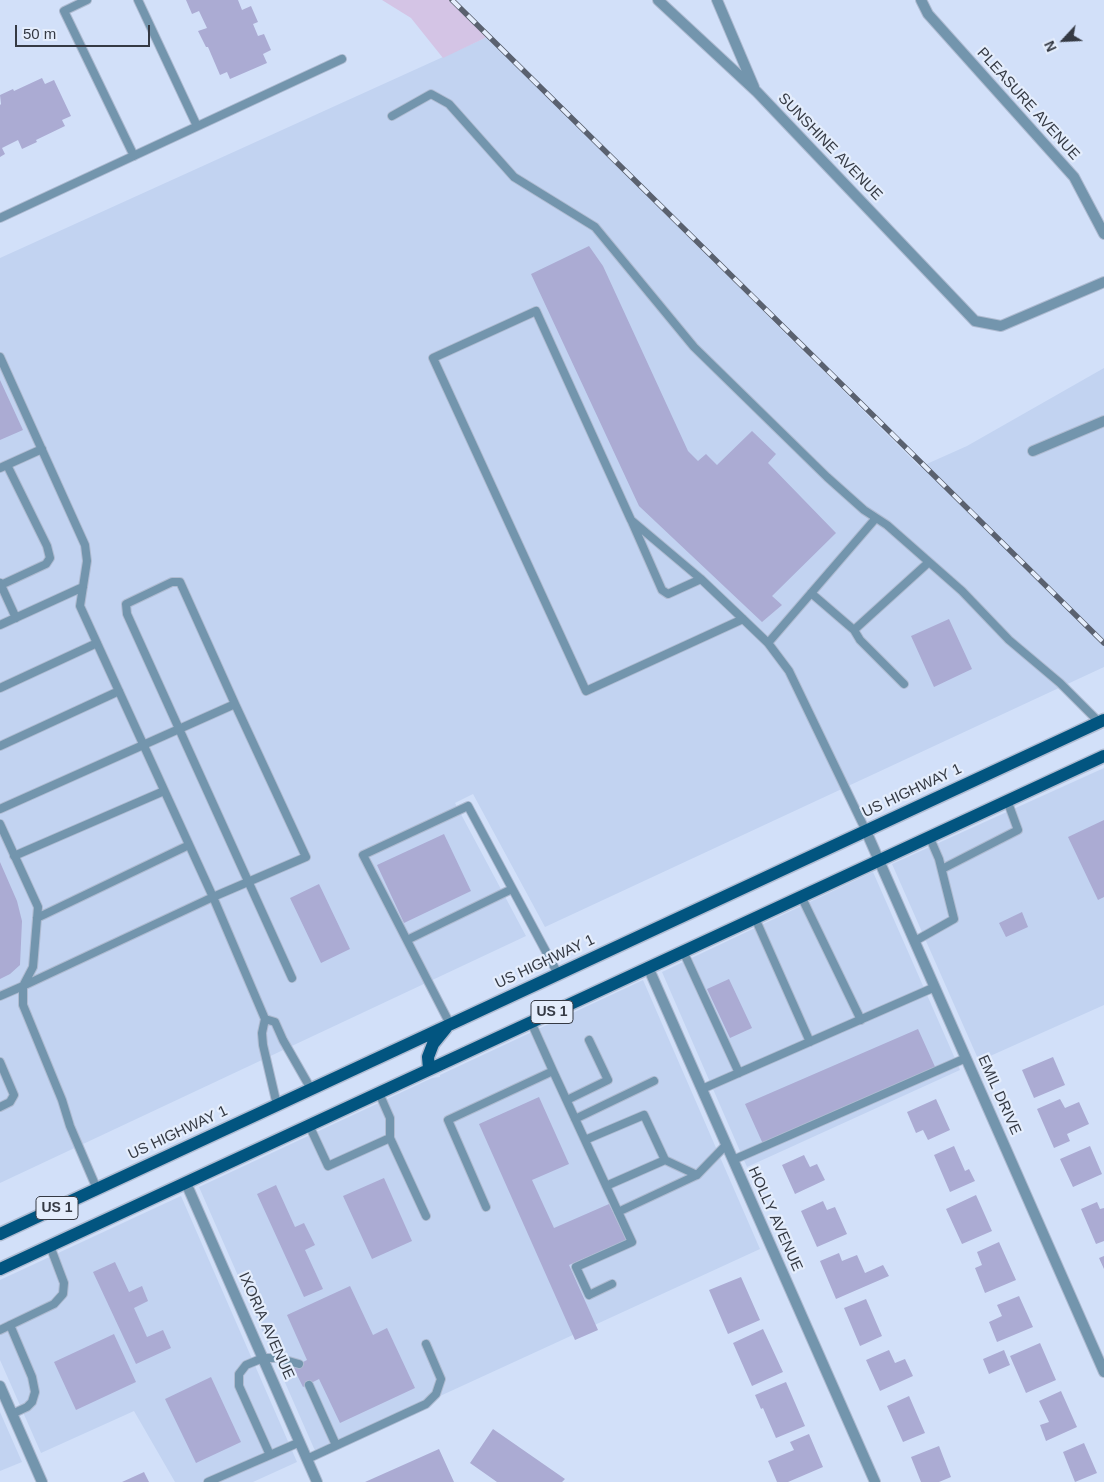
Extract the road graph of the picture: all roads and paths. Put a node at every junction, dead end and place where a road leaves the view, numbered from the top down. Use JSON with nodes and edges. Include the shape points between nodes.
{"nodes":[{"id":1,"x":87,"y":0,"type":"edge"},
{"id":2,"x":138,"y":0,"type":"edge"},
{"id":3,"x":658,"y":0,"type":"edge"},
{"id":4,"x":716,"y":0,"type":"edge"},
{"id":5,"x":921,"y":0,"type":"edge"},
{"id":6,"x":342,"y":59,"type":"dead end"},
{"id":7,"x":757,"y":92,"type":"junction"},
{"id":8,"x":392,"y":116,"type":"dead end"},
{"id":9,"x":198,"y":126,"type":"junction"},
{"id":10,"x":134,"y":156,"type":"junction"},
{"id":11,"x":0,"y":218,"type":"edge"},
{"id":12,"x":1104,"y":234,"type":"edge"},
{"id":13,"x":1104,"y":282,"type":"edge"},
{"id":14,"x":0,"y":357,"type":"edge"},
{"id":15,"x":1104,"y":421,"type":"edge"},
{"id":16,"x":42,"y":449,"type":"junction"},
{"id":17,"x":1033,"y":451,"type":"dead end"},
{"id":18,"x":3,"y":467,"type":"edge"},
{"id":19,"x":876,"y":518,"type":"junction"},
{"id":20,"x":631,"y":520,"type":"junction"},
{"id":21,"x":930,"y":562,"type":"junction"},
{"id":22,"x":701,"y":579,"type":"junction"},
{"id":23,"x":0,"y":584,"type":"edge"},
{"id":24,"x":83,"y":587,"type":"junction"},
{"id":25,"x":811,"y":594,"type":"junction"},
{"id":26,"x":16,"y":618,"type":"junction"},
{"id":27,"x":743,"y":619,"type":"junction"},
{"id":28,"x":0,"y":626,"type":"edge"},
{"id":29,"x":854,"y":630,"type":"junction"},
{"id":30,"x":97,"y":643,"type":"junction"},
{"id":31,"x":768,"y":643,"type":"junction"},
{"id":32,"x":904,"y":684,"type":"dead end"},
{"id":33,"x":0,"y":688,"type":"edge"},
{"id":34,"x":119,"y":691,"type":"junction"},
{"id":35,"x":235,"y":704,"type":"junction"},
{"id":36,"x":1102,"y":721,"type":"edge"},
{"id":37,"x":180,"y":730,"type":"junction"},
{"id":38,"x":0,"y":746,"type":"edge"},
{"id":39,"x":144,"y":746,"type":"junction"},
{"id":40,"x":1104,"y":756,"type":"edge"},
{"id":41,"x":164,"y":791,"type":"junction"},
{"id":42,"x":1007,"y":800,"type":"junction"},
{"id":43,"x":0,"y":808,"type":"edge"},
{"id":44,"x":0,"y":824,"type":"edge"},
{"id":45,"x":866,"y":830,"type":"junction"},
{"id":46,"x":929,"y":836,"type":"junction"},
{"id":47,"x":189,"y":845,"type":"junction"},
{"id":48,"x":14,"y":856,"type":"junction"},
{"id":49,"x":879,"y":859,"type":"junction"},
{"id":50,"x":942,"y":869,"type":"junction"},
{"id":51,"x":248,"y":882,"type":"junction"},
{"id":52,"x":512,"y":889,"type":"junction"},
{"id":53,"x":801,"y":896,"type":"junction"},
{"id":54,"x":213,"y":897,"type":"junction"},
{"id":55,"x":37,"y":918,"type":"junction"},
{"id":56,"x":754,"y":918,"type":"junction"},
{"id":57,"x":407,"y":940,"type":"junction"},
{"id":58,"x":915,"y":941,"type":"junction"},
{"id":59,"x":683,"y":951,"type":"junction"},
{"id":60,"x":648,"y":968,"type":"junction"},
{"id":61,"x":558,"y":974,"type":"junction"},
{"id":62,"x":292,"y":978,"type":"dead end"},
{"id":63,"x":24,"y":986,"type":"junction"},
{"id":64,"x":935,"y":987,"type":"junction"},
{"id":65,"x":0,"y":996,"type":"edge"},
{"id":66,"x":266,"y":1018,"type":"junction"},
{"id":67,"x":861,"y":1020,"type":"junction"},
{"id":68,"x":531,"y":1022,"type":"junction"},
{"id":69,"x":450,"y":1024,"type":"junction"},
{"id":70,"x":589,"y":1040,"type":"dead end"},
{"id":71,"x":810,"y":1042,"type":"junction"},
{"id":72,"x":966,"y":1058,"type":"junction"},
{"id":73,"x":0,"y":1062,"type":"edge"},
{"id":74,"x":429,"y":1069,"type":"junction"},
{"id":75,"x":554,"y":1071,"type":"junction"},
{"id":76,"x":740,"y":1073,"type":"junction"},
{"id":77,"x":654,"y":1081,"type":"dead end"},
{"id":78,"x":311,"y":1089,"type":"junction"},
{"id":79,"x":702,"y":1089,"type":"junction"},
{"id":80,"x":379,"y":1093,"type":"junction"},
{"id":81,"x":567,"y":1100,"type":"junction"},
{"id":82,"x":277,"y":1105,"type":"junction"},
{"id":83,"x":0,"y":1106,"type":"edge"},
{"id":84,"x":575,"y":1119,"type":"junction"},
{"id":85,"x":309,"y":1125,"type":"junction"},
{"id":86,"x":390,"y":1138,"type":"junction"},
{"id":87,"x":585,"y":1140,"type":"junction"},
{"id":88,"x":726,"y":1145,"type":"junction"},
{"id":89,"x":665,"y":1160,"type":"junction"},
{"id":90,"x":733,"y":1160,"type":"junction"},
{"id":91,"x":697,"y":1175,"type":"junction"},
{"id":92,"x":186,"y":1182,"type":"junction"},
{"id":93,"x":606,"y":1186,"type":"junction"},
{"id":94,"x":97,"y":1189,"type":"junction"},
{"id":95,"x":486,"y":1207,"type":"dead end"},
{"id":96,"x":618,"y":1212,"type":"junction"},
{"id":97,"x":426,"y":1216,"type":"dead end"},
{"id":98,"x":0,"y":1234,"type":"edge"},
{"id":99,"x":50,"y":1246,"type":"junction"},
{"id":100,"x":0,"y":1269,"type":"edge"},
{"id":101,"x":612,"y":1284,"type":"dead end"},
{"id":102,"x":10,"y":1325,"type":"junction"},
{"id":103,"x":0,"y":1330,"type":"edge"},
{"id":104,"x":426,"y":1344,"type":"dead end"},
{"id":105,"x":263,"y":1358,"type":"junction"},
{"id":106,"x":299,"y":1364,"type":"dead end"},
{"id":107,"x":1104,"y":1372,"type":"edge"},
{"id":108,"x":308,"y":1384,"type":"dead end"},
{"id":109,"x":0,"y":1386,"type":"edge"},
{"id":110,"x":12,"y":1414,"type":"junction"},
{"id":111,"x":300,"y":1442,"type":"junction"},
{"id":112,"x":336,"y":1445,"type":"junction"},
{"id":113,"x":270,"y":1455,"type":"junction"},
{"id":114,"x":307,"y":1459,"type":"junction"},
{"id":115,"x":42,"y":1482,"type":"edge"},
{"id":116,"x":208,"y":1482,"type":"edge"},
{"id":117,"x":317,"y":1482,"type":"edge"},
{"id":118,"x":874,"y":1482,"type":"edge"}],
"edges":[{"from":1,"to":10,"type":"lane","via":[[64,11]]},
{"from":2,"to":9,"type":"lane"},
{"from":3,"to":7,"type":"street","name":"SUNSHINE AVENUE"},
{"from":4,"to":7,"type":"street"},
{"from":5,"to":12,"type":"street","name":"PLEASURE AVENUE","via":[[928,14],[1074,177]]},
{"from":6,"to":9,"type":"lane"},
{"from":7,"to":13,"type":"street","name":"SUNSHINE AVENUE","via":[[975,321],[1001,326]]},
{"from":8,"to":19,"type":"lane","via":[[431,94],[450,104],[514,177],[595,227],[694,347],[827,477]]},
{"from":9,"to":10,"type":"lane"},
{"from":10,"to":11,"type":"lane"},
{"from":14,"to":16,"type":"lane"},
{"from":15,"to":17,"type":"street"},
{"from":16,"to":18,"type":"lane"},
{"from":16,"to":24,"type":"lane","via":[[86,546]]},
{"from":18,"to":23,"type":"lane","via":[[47,546],[50,558],[46,564]]},
{"from":19,"to":21,"type":"lane"},
{"from":19,"to":25,"type":"lane"},
{"from":20,"to":22,"type":"lane"},
{"from":20,"to":22,"type":"lane","via":[[662,590],[668,594]]},
{"from":20,"to":27,"type":"lane","via":[[536,311],[433,358],[586,692]]},
{"from":21,"to":29,"type":"lane"},
{"from":21,"to":36,"type":"lane","via":[[1009,640]]},
{"from":22,"to":27,"type":"lane"},
{"from":23,"to":26,"type":"lane"},
{"from":24,"to":26,"type":"lane"},
{"from":24,"to":30,"type":"lane","via":[[80,606]]},
{"from":25,"to":29,"type":"lane"},
{"from":25,"to":31,"type":"lane"},
{"from":26,"to":28,"type":"lane"},
{"from":27,"to":31,"type":"lane"},
{"from":29,"to":32,"type":"lane"},
{"from":30,"to":33,"type":"lane"},
{"from":30,"to":34,"type":"lane"},
{"from":31,"to":45,"type":"lane","via":[[789,671]]},
{"from":34,"to":38,"type":"lane"},
{"from":34,"to":39,"type":"lane"},
{"from":35,"to":37,"type":"lane"},
{"from":35,"to":37,"type":"lane","via":[[180,582],[172,582],[126,604],[127,614]]},
{"from":35,"to":51,"type":"lane","via":[[306,857]]},
{"from":36,"to":45,"type":"main road","name":"US HIGHWAY 1","number":"US 1"},
{"from":37,"to":39,"type":"lane"},
{"from":37,"to":51,"type":"lane"},
{"from":39,"to":41,"type":"lane"},
{"from":39,"to":43,"type":"lane"},
{"from":40,"to":42,"type":"main road","number":"US 1"},
{"from":41,"to":47,"type":"lane"},
{"from":41,"to":48,"type":"lane"},
{"from":42,"to":46,"type":"main road","number":"US 1"},
{"from":42,"to":50,"type":"lane","via":[[1018,830]]},
{"from":44,"to":48,"type":"lane"},
{"from":45,"to":49,"type":"street","name":"EMIL DRIVE"},
{"from":45,"to":61,"type":"main road","name":"US HIGHWAY 1","number":"US 1"},
{"from":46,"to":49,"type":"main road","number":"US 1"},
{"from":46,"to":50,"type":"lane"},
{"from":47,"to":54,"type":"lane"},
{"from":47,"to":55,"type":"lane"},
{"from":48,"to":55,"type":"lane","via":[[38,908]]},
{"from":49,"to":53,"type":"main road","number":"US 1"},
{"from":49,"to":58,"type":"street","name":"EMIL DRIVE"},
{"from":50,"to":58,"type":"lane","via":[[954,919]]},
{"from":51,"to":54,"type":"lane"},
{"from":51,"to":62,"type":"lane"},
{"from":52,"to":57,"type":"lane"},
{"from":52,"to":57,"type":"lane","via":[[468,806],[364,855]]},
{"from":52,"to":61,"type":"lane"},
{"from":53,"to":56,"type":"main road","number":"US 1"},
{"from":53,"to":67,"type":"lane"},
{"from":54,"to":63,"type":"lane"},
{"from":54,"to":66,"type":"lane"},
{"from":55,"to":63,"type":"lane","via":[[33,967]]},
{"from":56,"to":59,"type":"main road","number":"US 1"},
{"from":56,"to":71,"type":"lane"},
{"from":57,"to":69,"type":"lane"},
{"from":58,"to":64,"type":"street","name":"EMIL DRIVE"},
{"from":59,"to":60,"type":"main road","number":"US 1"},
{"from":59,"to":76,"type":"lane"},
{"from":60,"to":68,"type":"main road","number":"US 1"},
{"from":60,"to":79,"type":"street","name":"HOLLY AVENUE"},
{"from":61,"to":69,"type":"main road","name":"US HIGHWAY 1","number":"US 1"},
{"from":63,"to":65,"type":"lane"},
{"from":63,"to":94,"type":"lane","via":[[23,1005]]},
{"from":64,"to":67,"type":"lane"},
{"from":64,"to":72,"type":"street","name":"EMIL DRIVE"},
{"from":66,"to":78,"type":"lane","via":[[276,1022]]},
{"from":66,"to":82,"type":"lane","via":[[263,1045]]},
{"from":67,"to":71,"type":"lane"},
{"from":68,"to":74,"type":"main road","number":"US 1"},
{"from":68,"to":75,"type":"lane"},
{"from":69,"to":74,"type":"main road","via":[[433,1044],[428,1057]]},
{"from":69,"to":78,"type":"main road","name":"US HIGHWAY 1","number":"US 1"},
{"from":70,"to":81,"type":"lane","via":[[608,1080]]},
{"from":71,"to":76,"type":"lane"},
{"from":72,"to":90,"type":"lane"},
{"from":72,"to":107,"type":"street","name":"EMIL DRIVE"},
{"from":73,"to":83,"type":"lane","via":[[14,1095],[10,1102]]},
{"from":74,"to":80,"type":"main road","number":"US 1"},
{"from":75,"to":81,"type":"lane"},
{"from":75,"to":95,"type":"lane","via":[[448,1120]]},
{"from":76,"to":79,"type":"lane"},
{"from":77,"to":84,"type":"lane"},
{"from":78,"to":82,"type":"main road","name":"US HIGHWAY 1","number":"US 1"},
{"from":79,"to":88,"type":"street","name":"HOLLY AVENUE"},
{"from":80,"to":85,"type":"main road","number":"US 1"},
{"from":80,"to":86,"type":"lane","via":[[390,1118]]},
{"from":81,"to":84,"type":"lane"},
{"from":82,"to":94,"type":"main road","name":"US HIGHWAY 1","number":"US 1"},
{"from":84,"to":87,"type":"lane"},
{"from":85,"to":86,"type":"lane","via":[[328,1166]]},
{"from":85,"to":92,"type":"main road","number":"US 1"},
{"from":86,"to":97,"type":"lane"},
{"from":87,"to":89,"type":"lane","via":[[644,1115]]},
{"from":87,"to":93,"type":"lane"},
{"from":88,"to":90,"type":"street","name":"HOLLY AVENUE"},
{"from":88,"to":91,"type":"lane"},
{"from":89,"to":91,"type":"lane"},
{"from":89,"to":93,"type":"lane"},
{"from":90,"to":118,"type":"street","name":"HOLLY AVENUE"},
{"from":91,"to":96,"type":"lane"},
{"from":92,"to":99,"type":"main road","number":"US 1"},
{"from":92,"to":105,"type":"street","name":"IXORIA AVENUE"},
{"from":93,"to":96,"type":"lane"},
{"from":94,"to":98,"type":"main road","name":"US HIGHWAY 1","number":"US 1"},
{"from":96,"to":101,"type":"lane","via":[[632,1242],[576,1267],[589,1296]]},
{"from":99,"to":100,"type":"main road","number":"US 1"},
{"from":99,"to":102,"type":"lane","via":[[64,1283],[63,1294],[54,1304]]},
{"from":102,"to":103,"type":"lane"},
{"from":102,"to":110,"type":"lane","via":[[35,1392],[27,1408]]},
{"from":104,"to":112,"type":"lane","via":[[441,1379],[436,1394],[426,1404]]},
{"from":105,"to":106,"type":"lane"},
{"from":105,"to":111,"type":"street","name":"IXORIA AVENUE"},
{"from":105,"to":113,"type":"lane","via":[[246,1365],[239,1374],[239,1386]]},
{"from":108,"to":112,"type":"lane"},
{"from":109,"to":110,"type":"street"},
{"from":110,"to":115,"type":"street"},
{"from":111,"to":113,"type":"lane"},
{"from":111,"to":114,"type":"street","name":"IXORIA AVENUE"},
{"from":112,"to":114,"type":"lane"},
{"from":113,"to":116,"type":"lane"},
{"from":114,"to":117,"type":"street","name":"IXORIA AVENUE"}]}
